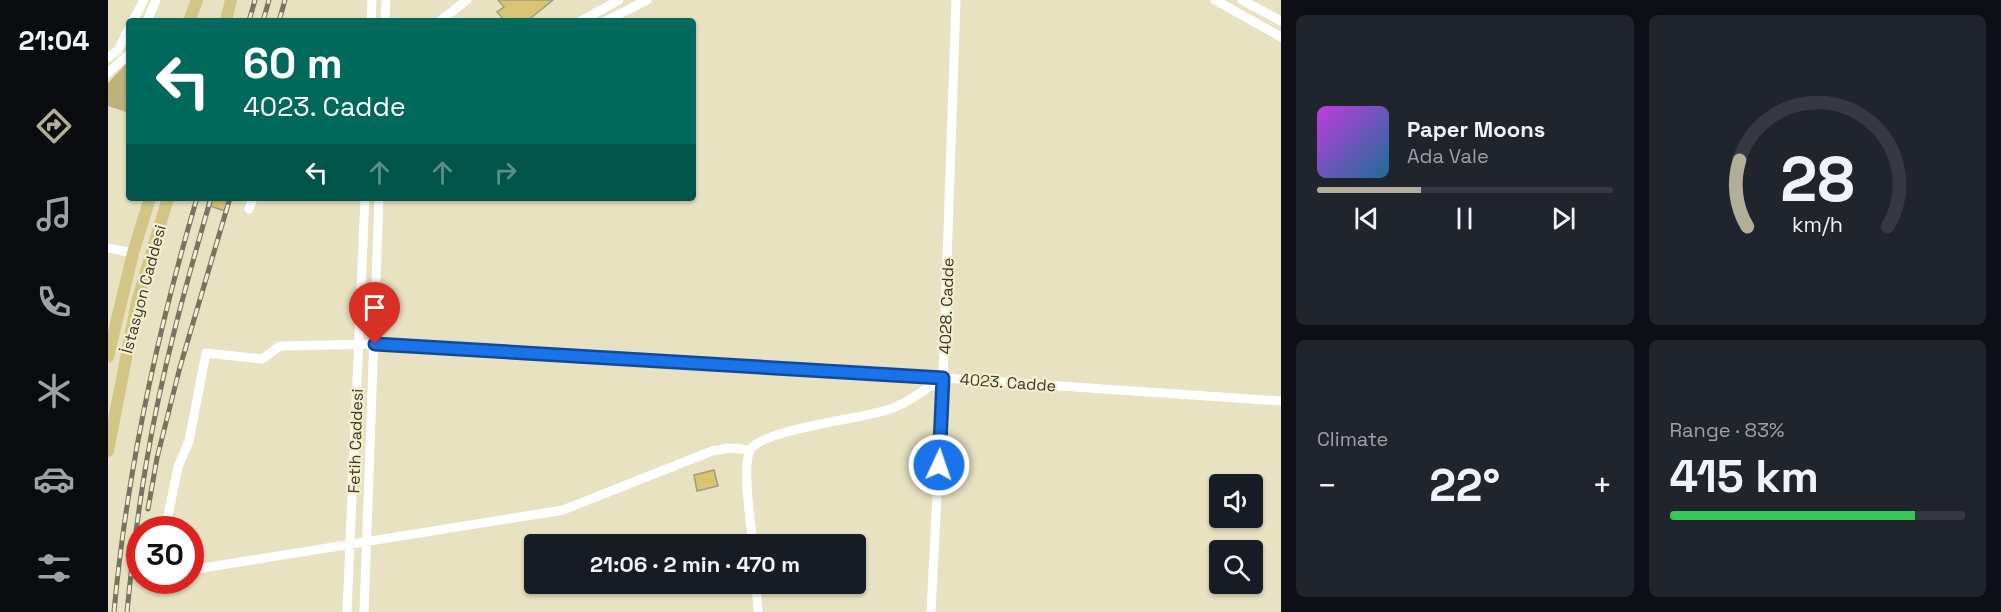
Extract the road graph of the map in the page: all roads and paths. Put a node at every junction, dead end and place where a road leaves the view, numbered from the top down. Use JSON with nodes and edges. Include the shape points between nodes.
{"nodes":[{"id":1,"x":144,"y":0,"type":"edge"},
{"id":2,"x":156,"y":0,"type":"edge"},
{"id":3,"x":192,"y":0,"type":"edge"},
{"id":4,"x":197,"y":0,"type":"edge"},
{"id":5,"x":372,"y":0,"type":"edge"},
{"id":6,"x":386,"y":0,"type":"edge"},
{"id":7,"x":467,"y":0,"type":"edge"},
{"id":8,"x":619,"y":0,"type":"edge"},
{"id":9,"x":647,"y":0,"type":"edge"},
{"id":10,"x":956,"y":0,"type":"edge"},
{"id":11,"x":1215,"y":0,"type":"edge"},
{"id":12,"x":1242,"y":0,"type":"edge"},
{"id":13,"x":230,"y":2,"type":"edge"},
{"id":14,"x":135,"y":18,"type":"edge"},
{"id":15,"x":148,"y":18,"type":"edge"},
{"id":16,"x":189,"y":18,"type":"edge"},
{"id":17,"x":189,"y":18,"type":"edge"},
{"id":18,"x":226,"y":18,"type":"edge"},
{"id":19,"x":371,"y":18,"type":"edge"},
{"id":20,"x":385,"y":18,"type":"edge"},
{"id":21,"x":444,"y":18,"type":"edge"},
{"id":22,"x":586,"y":18,"type":"edge"},
{"id":23,"x":612,"y":18,"type":"edge"},
{"id":24,"x":1281,"y":21,"type":"edge"},
{"id":25,"x":126,"y":34,"type":"edge"},
{"id":26,"x":1281,"y":37,"type":"edge"},
{"id":27,"x":126,"y":57,"type":"edge"},
{"id":28,"x":108,"y":58,"type":"edge"},
{"id":29,"x":108,"y":73,"type":"edge"},
{"id":30,"x":149,"y":201,"type":"edge"},
{"id":31,"x":167,"y":201,"type":"edge"},
{"id":32,"x":252,"y":201,"type":"edge"},
{"id":33,"x":365,"y":201,"type":"edge"},
{"id":34,"x":379,"y":201,"type":"edge"},
{"id":35,"x":249,"y":209,"type":"dead end"},
{"id":36,"x":108,"y":248,"type":"edge"},
{"id":37,"x":133,"y":254,"type":"junction"},
{"id":38,"x":113,"y":309,"type":"edge"},
{"id":39,"x":375,"y":344,"type":"junction"},
{"id":40,"x":359,"y":345,"type":"junction"},
{"id":41,"x":108,"y":357,"type":"edge"},
{"id":42,"x":943,"y":378,"type":"junction"},
{"id":43,"x":1281,"y":401,"type":"edge"},
{"id":44,"x":750,"y":450,"type":"junction"},
{"id":45,"x":108,"y":451,"type":"edge"},
{"id":46,"x":168,"y":516,"type":"edge"},
{"id":47,"x":752,"y":534,"type":"edge"},
{"id":48,"x":368,"y":542,"type":"junction"},
{"id":49,"x":351,"y":545,"type":"junction"},
{"id":50,"x":204,"y":568,"type":"edge"},
{"id":51,"x":757,"y":594,"type":"edge"},
{"id":52,"x":347,"y":612,"type":"edge"},
{"id":53,"x":364,"y":612,"type":"edge"},
{"id":54,"x":758,"y":612,"type":"edge"},
{"id":55,"x":931,"y":612,"type":"edge"}],
"edges":[{"from":1,"to":14,"type":"street"},
{"from":2,"to":15,"type":"street"},
{"from":3,"to":16,"type":"main road"},
{"from":4,"to":17,"type":"main road"},
{"from":5,"to":19,"type":"street"},
{"from":6,"to":20,"type":"street"},
{"from":7,"to":21,"type":"street"},
{"from":8,"to":22,"type":"street"},
{"from":9,"to":23,"type":"street"},
{"from":10,"to":42,"type":"street","name":"4028. Cadde"},
{"from":11,"to":26,"type":"street"},
{"from":12,"to":24,"type":"street"},
{"from":13,"to":18,"type":"main road"},
{"from":25,"to":28,"type":"street"},
{"from":27,"to":29,"type":"street"},
{"from":30,"to":37,"type":"main road","name":"İstasyon Caddesi"},
{"from":31,"to":45,"type":"main road","name":"İstasyon Caddesi","via":[[136,302]]},
{"from":32,"to":35,"type":"street"},
{"from":33,"to":40,"type":"street","name":"Fetih Caddesi"},
{"from":34,"to":39,"type":"street","name":"Fetih Caddesi"},
{"from":36,"to":37,"type":"street"},
{"from":37,"to":38,"type":"main road","name":"İstasyon Caddesi"},
{"from":38,"to":41,"type":"main road","name":"İstasyon Caddesi"},
{"from":39,"to":40,"type":"street","name":"4023. Cadde"},
{"from":39,"to":42,"type":"street","name":"4023. Cadde"},
{"from":39,"to":48,"type":"street","name":"Fetih Caddesi"},
{"from":40,"to":46,"type":"street","name":"4023. Cadde","via":[[280,346],[262,359],[206,353],[189,441],[178,467]]},
{"from":40,"to":49,"type":"street","name":"Fetih Caddesi"},
{"from":42,"to":43,"type":"street","name":"4023. Cadde"},
{"from":42,"to":44,"type":"street","via":[[889,409],[780,434],[762,440]]},
{"from":42,"to":55,"type":"street","name":"4028. Cadde"},
{"from":44,"to":47,"type":"street","via":[[746,469]]},
{"from":44,"to":48,"type":"street","via":[[712,451],[562,510]]},
{"from":48,"to":49,"type":"street"},
{"from":48,"to":53,"type":"street","name":"Fetih Caddesi"},
{"from":49,"to":50,"type":"street"},
{"from":49,"to":52,"type":"street","name":"Fetih Caddesi"},
{"from":51,"to":54,"type":"street"}]}
